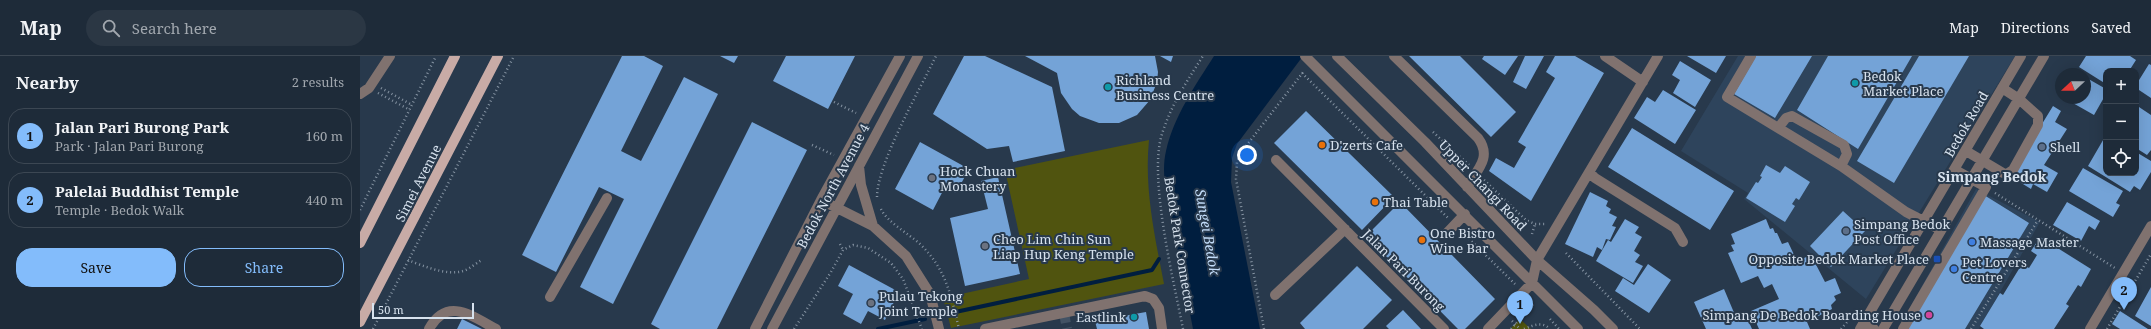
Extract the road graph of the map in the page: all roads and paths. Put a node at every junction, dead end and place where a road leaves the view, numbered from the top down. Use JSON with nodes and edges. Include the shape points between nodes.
{"nodes":[{"id":1,"x":390,"y":56,"type":"edge"},
{"id":2,"x":436,"y":56,"type":"edge"},
{"id":3,"x":455,"y":56,"type":"edge"},
{"id":4,"x":498,"y":56,"type":"edge"},
{"id":5,"x":514,"y":56,"type":"edge"},
{"id":6,"x":900,"y":56,"type":"edge"},
{"id":7,"x":918,"y":56,"type":"edge"},
{"id":8,"x":936,"y":56,"type":"edge"},
{"id":9,"x":1203,"y":56,"type":"edge"},
{"id":10,"x":1394,"y":56,"type":"edge"},
{"id":11,"x":1605,"y":56,"type":"edge"},
{"id":12,"x":1658,"y":56,"type":"edge"},
{"id":13,"x":1751,"y":56,"type":"edge"},
{"id":14,"x":2021,"y":56,"type":"edge"},
{"id":15,"x":2039,"y":57,"type":"edge"},
{"id":16,"x":1343,"y":58,"type":"edge"},
{"id":17,"x":1305,"y":60,"type":"edge"},
{"id":18,"x":1302,"y":73,"type":"junction"},
{"id":19,"x":1643,"y":82,"type":"junction"},
{"id":20,"x":372,"y":84,"type":"junction"},
{"id":21,"x":2002,"y":88,"type":"junction"},
{"id":22,"x":360,"y":94,"type":"edge"},
{"id":23,"x":384,"y":96,"type":"dead end"},
{"id":24,"x":2018,"y":99,"type":"junction"},
{"id":25,"x":834,"y":102,"type":"dead end"},
{"id":26,"x":412,"y":105,"type":"junction"},
{"id":27,"x":410,"y":110,"type":"junction"},
{"id":28,"x":858,"y":114,"type":"dead end"},
{"id":29,"x":1779,"y":128,"type":"junction"},
{"id":30,"x":1431,"y":130,"type":"dead end"},
{"id":31,"x":812,"y":145,"type":"dead end"},
{"id":32,"x":1966,"y":151,"type":"junction"},
{"id":33,"x":835,"y":156,"type":"dead end"},
{"id":34,"x":1276,"y":160,"type":"dead end"},
{"id":35,"x":1982,"y":161,"type":"junction"},
{"id":36,"x":859,"y":165,"type":"junction"},
{"id":37,"x":1841,"y":166,"type":"junction"},
{"id":38,"x":1955,"y":170,"type":"junction"},
{"id":39,"x":1476,"y":172,"type":"junction"},
{"id":40,"x":1590,"y":173,"type":"junction"},
{"id":41,"x":1972,"y":178,"type":"junction"},
{"id":42,"x":1468,"y":187,"type":"junction"},
{"id":43,"x":1993,"y":192,"type":"dead end"},
{"id":44,"x":607,"y":198,"type":"dead end"},
{"id":45,"x":821,"y":200,"type":"junction"},
{"id":46,"x":877,"y":200,"type":"dead end"},
{"id":47,"x":880,"y":206,"type":"dead end"},
{"id":48,"x":836,"y":208,"type":"junction"},
{"id":49,"x":360,"y":210,"type":"edge"},
{"id":50,"x":1465,"y":214,"type":"junction"},
{"id":51,"x":2038,"y":220,"type":"junction"},
{"id":52,"x":1549,"y":222,"type":"dead end"},
{"id":53,"x":1924,"y":222,"type":"junction"},
{"id":54,"x":1535,"y":224,"type":"junction"},
{"id":55,"x":1455,"y":225,"type":"junction"},
{"id":56,"x":873,"y":226,"type":"junction"},
{"id":57,"x":2151,"y":226,"type":"edge"},
{"id":58,"x":1345,"y":229,"type":"junction"},
{"id":59,"x":1942,"y":230,"type":"junction"},
{"id":60,"x":1446,"y":234,"type":"dead end"},
{"id":61,"x":1532,"y":234,"type":"dead end"},
{"id":62,"x":1683,"y":242,"type":"dead end"},
{"id":63,"x":360,"y":243,"type":"edge"},
{"id":64,"x":840,"y":244,"type":"dead end"},
{"id":65,"x":843,"y":250,"type":"junction"},
{"id":66,"x":1566,"y":253,"type":"dead end"},
{"id":67,"x":2151,"y":254,"type":"edge"},
{"id":68,"x":408,"y":260,"type":"junction"},
{"id":69,"x":482,"y":260,"type":"dead end"},
{"id":70,"x":1538,"y":260,"type":"junction"},
{"id":71,"x":2124,"y":273,"type":"junction"},
{"id":72,"x":1532,"y":283,"type":"junction"},
{"id":73,"x":1515,"y":284,"type":"dead end"},
{"id":74,"x":1275,"y":295,"type":"dead end"},
{"id":75,"x":550,"y":297,"type":"dead end"},
{"id":76,"x":1534,"y":303,"type":"dead end"},
{"id":77,"x":360,"y":322,"type":"edge"},
{"id":78,"x":1862,"y":326,"type":"edge"},
{"id":79,"x":373,"y":329,"type":"edge"},
{"id":80,"x":428,"y":329,"type":"edge"},
{"id":81,"x":496,"y":329,"type":"edge"},
{"id":82,"x":755,"y":329,"type":"edge"},
{"id":83,"x":772,"y":329,"type":"edge"},
{"id":84,"x":794,"y":329,"type":"edge"},
{"id":85,"x":922,"y":329,"type":"edge"},
{"id":86,"x":939,"y":329,"type":"edge"},
{"id":87,"x":959,"y":329,"type":"edge"},
{"id":88,"x":985,"y":329,"type":"edge"},
{"id":89,"x":1162,"y":329,"type":"edge"},
{"id":90,"x":1183,"y":329,"type":"edge"},
{"id":91,"x":1264,"y":329,"type":"edge"},
{"id":92,"x":1444,"y":329,"type":"edge"},
{"id":93,"x":1488,"y":329,"type":"edge"},
{"id":94,"x":1511,"y":329,"type":"edge"},
{"id":95,"x":1524,"y":329,"type":"edge"},
{"id":96,"x":1550,"y":329,"type":"edge"},
{"id":97,"x":1578,"y":329,"type":"edge"},
{"id":98,"x":1612,"y":329,"type":"edge"},
{"id":99,"x":1640,"y":329,"type":"edge"},
{"id":100,"x":1874,"y":329,"type":"edge"},
{"id":101,"x":1883,"y":329,"type":"edge"},
{"id":102,"x":1903,"y":329,"type":"edge"},
{"id":103,"x":1971,"y":329,"type":"edge"},
{"id":104,"x":2090,"y":329,"type":"edge"},
{"id":105,"x":2107,"y":329,"type":"edge"}],
"edges":[{"from":1,"to":20,"type":"street"},
{"from":2,"to":26,"type":"path"},
{"from":3,"to":63,"type":"main road","name":"Simei Avenue"},
{"from":4,"to":77,"type":"main road","name":"Simei Avenue"},
{"from":5,"to":68,"type":"path"},
{"from":6,"to":45,"type":"street","name":"Bedok North Avenue 4"},
{"from":7,"to":36,"type":"street","name":"Bedok North Avenue 4"},
{"from":8,"to":46,"type":"path","via":[[890,153],[877,188]]},
{"from":9,"to":90,"type":"path","name":"Bedok Park Connector","via":[[1176,99],[1161,135],[1158,166],[1163,214]]},
{"from":10,"to":39,"type":"street","via":[[1484,146],[1485,156]]},
{"from":11,"to":19,"type":"street"},
{"from":12,"to":19,"type":"street"},
{"from":13,"to":29,"type":"street","via":[[1727,97]]},
{"from":14,"to":21,"type":"street","name":"Bedok Road"},
{"from":15,"to":24,"type":"street"},
{"from":16,"to":42,"type":"street","name":"Upper Changi Road"},
{"from":17,"to":18,"type":"path","via":[[1306,68]]},
{"from":17,"to":50,"type":"street"},
{"from":18,"to":55,"type":"path"},
{"from":18,"to":91,"type":"path","via":[[1243,150],[1237,162],[1236,179]]},
{"from":19,"to":40,"type":"street"},
{"from":20,"to":22,"type":"street"},
{"from":20,"to":26,"type":"path"},
{"from":21,"to":24,"type":"street"},
{"from":21,"to":32,"type":"street","name":"Bedok Road"},
{"from":23,"to":27,"type":"path"},
{"from":24,"to":35,"type":"street"},
{"from":24,"to":35,"type":"street","via":[[2038,116],[2038,125],[2013,170],[2007,174],[2003,173]]},
{"from":25,"to":28,"type":"path"},
{"from":26,"to":27,"type":"path"},
{"from":27,"to":49,"type":"path"},
{"from":29,"to":37,"type":"street"},
{"from":29,"to":37,"type":"street","via":[[1786,118],[1792,116],[1844,145],[1847,154]]},
{"from":30,"to":39,"type":"path"},
{"from":31,"to":33,"type":"path"},
{"from":32,"to":35,"type":"street"},
{"from":32,"to":38,"type":"street","name":"Bedok Road"},
{"from":34,"to":58,"type":"street","name":"Jalan Pari Burong"},
{"from":35,"to":41,"type":"street"},
{"from":36,"to":48,"type":"street","name":"Bedok North Avenue 4"},
{"from":36,"to":56,"type":"street","via":[[861,185]]},
{"from":37,"to":53,"type":"street"},
{"from":38,"to":41,"type":"street"},
{"from":38,"to":53,"type":"street","name":"Bedok Road"},
{"from":39,"to":42,"type":"street"},
{"from":39,"to":54,"type":"path","via":[[1526,220]]},
{"from":40,"to":62,"type":"street","via":[[1675,228]]},
{"from":40,"to":70,"type":"street"},
{"from":41,"to":59,"type":"street"},
{"from":41,"to":102,"type":"street","via":[[1986,187]]},
{"from":42,"to":70,"type":"street","name":"Upper Changi Road"},
{"from":43,"to":51,"type":"path"},
{"from":44,"to":75,"type":"street"},
{"from":45,"to":48,"type":"street"},
{"from":45,"to":82,"type":"street","name":"Bedok North Avenue 4"},
{"from":47,"to":87,"type":"path","via":[[883,212],[930,255],[943,273]]},
{"from":48,"to":56,"type":"street"},
{"from":48,"to":83,"type":"street","name":"Bedok North Avenue 4"},
{"from":50,"to":55,"type":"street"},
{"from":50,"to":72,"type":"street"},
{"from":51,"to":71,"type":"path"},
{"from":51,"to":103,"type":"path"},
{"from":52,"to":54,"type":"path"},
{"from":53,"to":59,"type":"street"},
{"from":53,"to":78,"type":"street","name":"Bedok Road"},
{"from":54,"to":61,"type":"path"},
{"from":55,"to":60,"type":"street"},
{"from":55,"to":73,"type":"path"},
{"from":56,"to":86,"type":"street","via":[[906,256],[930,294]]},
{"from":57,"to":71,"type":"street"},
{"from":58,"to":74,"type":"street","name":"Jalan Pari Burong"},
{"from":58,"to":92,"type":"street","name":"Jalan Pari Burong"},
{"from":59,"to":101,"type":"street"},
{"from":64,"to":65,"type":"path"},
{"from":65,"to":84,"type":"path"},
{"from":65,"to":85,"type":"path","via":[[853,245],[868,248],[891,263],[903,279]]},
{"from":66,"to":99,"type":"path"},
{"from":67,"to":105,"type":"path"},
{"from":68,"to":69,"type":"path","via":[[423,266],[455,272],[463,271]]},
{"from":68,"to":79,"type":"path"},
{"from":70,"to":72,"type":"street"},
{"from":70,"to":98,"type":"street","name":"Upper Changi Road"},
{"from":71,"to":104,"type":"street"},
{"from":72,"to":93,"type":"street"},
{"from":72,"to":97,"type":"street"},
{"from":76,"to":94,"type":"path"},
{"from":78,"to":100,"type":"street"},
{"from":80,"to":81,"type":"street","via":[[442,313],[449,311],[464,312]]},
{"from":88,"to":89,"type":"street","via":[[1145,296],[1153,299],[1159,308]]},
{"from":95,"to":96,"type":"path","via":[[1538,324]]}]}
